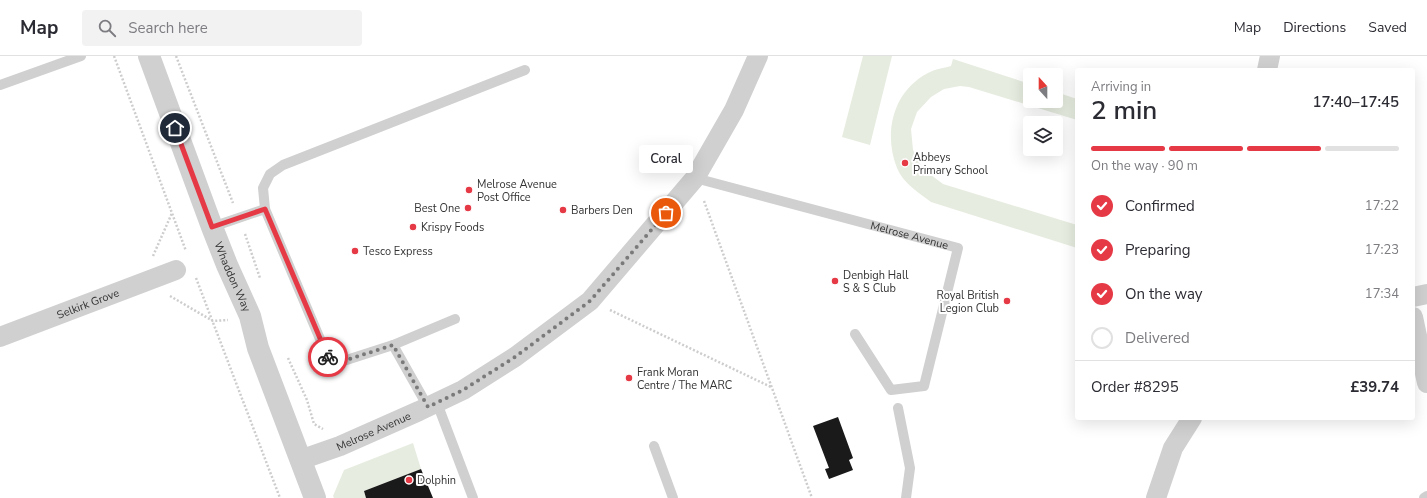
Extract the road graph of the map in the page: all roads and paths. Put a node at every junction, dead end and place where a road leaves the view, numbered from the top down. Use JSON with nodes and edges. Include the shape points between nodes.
{"nodes":[{"id":1,"x":81,"y":56,"type":"edge"},
{"id":2,"x":149,"y":56,"type":"edge"},
{"id":3,"x":176,"y":56,"type":"edge"},
{"id":4,"x":758,"y":56,"type":"edge"},
{"id":5,"x":1270,"y":56,"type":"edge"},
{"id":6,"x":1267,"y":68,"type":"edge"},
{"id":7,"x":525,"y":70,"type":"dead end"},
{"id":8,"x":0,"y":85,"type":"edge"},
{"id":9,"x":695,"y":178,"type":"junction"},
{"id":10,"x":265,"y":209,"type":"junction"},
{"id":11,"x":239,"y":218,"type":"junction"},
{"id":12,"x":212,"y":227,"type":"junction"},
{"id":13,"x":167,"y":274,"type":"joint"},
{"id":14,"x":261,"y":282,"type":"dead end"},
{"id":15,"x":1427,"y":294,"type":"edge"},
{"id":16,"x":1415,"y":297,"type":"edge"},
{"id":17,"x":590,"y":301,"type":"junction"},
{"id":18,"x":235,"y":319,"type":"dead end"},
{"id":19,"x":455,"y":319,"type":"dead end"},
{"id":20,"x":1415,"y":326,"type":"edge"},
{"id":21,"x":855,"y":334,"type":"dead end"},
{"id":22,"x":0,"y":337,"type":"edge"},
{"id":23,"x":393,"y":345,"type":"junction"},
{"id":24,"x":286,"y":352,"type":"dead end"},
{"id":25,"x":1427,"y":383,"type":"edge"},
{"id":26,"x":772,"y":388,"type":"junction"},
{"id":27,"x":432,"y":405,"type":"junction"},
{"id":28,"x":898,"y":408,"type":"dead end"},
{"id":29,"x":1191,"y":420,"type":"edge"},
{"id":30,"x":340,"y":446,"type":"junction"},
{"id":31,"x":654,"y":446,"type":"dead end"},
{"id":32,"x":300,"y":460,"type":"junction"},
{"id":33,"x":1427,"y":496,"type":"edge"},
{"id":34,"x":315,"y":498,"type":"edge"},
{"id":35,"x":473,"y":498,"type":"edge"},
{"id":36,"x":673,"y":498,"type":"edge"},
{"id":37,"x":812,"y":498,"type":"edge"},
{"id":38,"x":906,"y":498,"type":"edge"},
{"id":39,"x":1156,"y":498,"type":"edge"},
{"id":40,"x":1424,"y":498,"type":"edge"}],
"edges":[{"from":1,"to":8,"type":"lane"},
{"from":2,"to":12,"type":"street","name":"Whaddon Way"},
{"from":3,"to":11,"type":"path"},
{"from":4,"to":9,"type":"street","name":"Melrose Avenue","via":[[734,110]]},
{"from":5,"to":6,"type":"street"},
{"from":7,"to":10,"type":"lane","via":[[283,165],[270,174],[263,188]]},
{"from":9,"to":17,"type":"street","name":"Melrose Avenue"},
{"from":9,"to":21,"type":"lane","name":"Melrose Avenue","via":[[958,248],[924,386],[891,390]]},
{"from":9,"to":26,"type":"path"},
{"from":10,"to":11,"type":"lane"},
{"from":10,"to":23,"type":"lane","via":[[331,365]]},
{"from":11,"to":12,"type":"lane"},
{"from":11,"to":14,"type":"path"},
{"from":12,"to":32,"type":"street","name":"Whaddon Way","via":[[250,316],[258,348]]},
{"from":13,"to":18,"type":"path","via":[[164,293],[213,321]]},
{"from":13,"to":22,"type":"street","name":"Selkirk Grove"},
{"from":15,"to":16,"type":"street"},
{"from":17,"to":26,"type":"path"},
{"from":17,"to":27,"type":"street","name":"Melrose Avenue","via":[[515,357],[463,390]]},
{"from":19,"to":23,"type":"lane"},
{"from":20,"to":25,"type":"street"},
{"from":23,"to":27,"type":"lane"},
{"from":24,"to":30,"type":"path","via":[[307,400],[314,424],[322,429],[334,428]]},
{"from":26,"to":37,"type":"path"},
{"from":27,"to":30,"type":"street","name":"Melrose Avenue"},
{"from":27,"to":35,"type":"lane"},
{"from":28,"to":38,"type":"lane","via":[[910,468]]},
{"from":29,"to":39,"type":"street","via":[[1174,448]]},
{"from":30,"to":32,"type":"street","name":"Melrose Avenue"},
{"from":31,"to":36,"type":"lane"},
{"from":32,"to":34,"type":"street","name":"Whaddon Way"},
{"from":33,"to":40,"type":"lane"}]}
